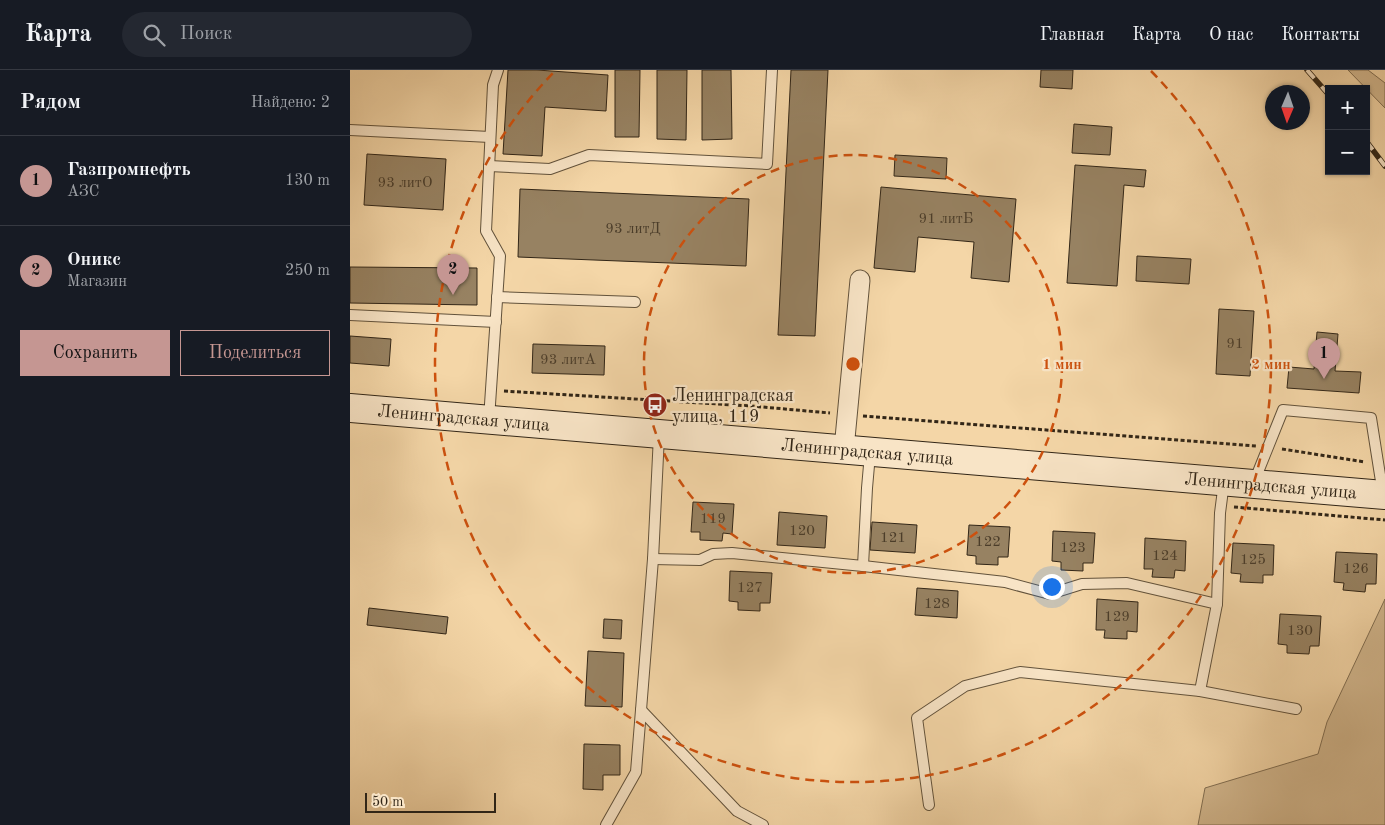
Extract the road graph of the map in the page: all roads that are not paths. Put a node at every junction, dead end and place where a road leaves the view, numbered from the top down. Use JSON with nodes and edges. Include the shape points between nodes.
{"nodes":[{"id":1,"x":498,"y":70,"type":"edge"},
{"id":2,"x":772,"y":70,"type":"edge"},
{"id":3,"x":350,"y":130,"type":"edge"},
{"id":4,"x":490,"y":137,"type":"junction"},
{"id":5,"x":489,"y":166,"type":"junction"},
{"id":6,"x":860,"y":280,"type":"dead end"},
{"id":7,"x":497,"y":296,"type":"junction"},
{"id":8,"x":635,"y":302,"type":"dead end"},
{"id":9,"x":350,"y":315,"type":"edge"},
{"id":10,"x":496,"y":322,"type":"junction"},
{"id":11,"x":350,"y":408,"type":"edge"},
{"id":12,"x":489,"y":420,"type":"junction"},
{"id":13,"x":659,"y":434,"type":"junction"},
{"id":14,"x":857,"y":450,"type":"junction"},
{"id":15,"x":1252,"y":484,"type":"junction"},
{"id":16,"x":1222,"y":493,"type":"junction"},
{"id":17,"x":1385,"y":504,"type":"edge"},
{"id":18,"x":653,"y":559,"type":"junction"},
{"id":19,"x":862,"y":566,"type":"junction"},
{"id":20,"x":1217,"y":604,"type":"junction"},
{"id":21,"x":1200,"y":691,"type":"junction"},
{"id":22,"x":641,"y":710,"type":"junction"},
{"id":23,"x":1296,"y":710,"type":"dead end"},
{"id":24,"x":928,"y":805,"type":"dead end"},
{"id":25,"x":606,"y":825,"type":"edge"},
{"id":26,"x":763,"y":825,"type":"edge"}],
"edges":[{"from":1,"to":4,"type":"lane","via":[[493,85]]},
{"from":2,"to":5,"type":"lane","via":[[767,164],[590,155],[550,169]]},
{"from":3,"to":4,"type":"lane"},
{"from":4,"to":5,"type":"lane"},
{"from":5,"to":7,"type":"lane","via":[[486,231],[500,256]]},
{"from":6,"to":14,"type":"street","via":[[846,415]]},
{"from":7,"to":8,"type":"lane"},
{"from":7,"to":10,"type":"lane"},
{"from":9,"to":10,"type":"lane"},
{"from":10,"to":12,"type":"lane"},
{"from":11,"to":12,"type":"main road","name":"Ленинградская улица"},
{"from":12,"to":13,"type":"main road","name":"Ленинградская улица"},
{"from":13,"to":14,"type":"main road","name":"Ленинградская улица"},
{"from":13,"to":18,"type":"lane"},
{"from":14,"to":16,"type":"main road","name":"Ленинградская улица"},
{"from":14,"to":19,"type":"lane","via":[[867,488]]},
{"from":15,"to":16,"type":"main road","name":"Ленинградская улица"},
{"from":15,"to":17,"type":"main road","name":"Ленинградская улица"},
{"from":15,"to":17,"type":"lane","via":[[1284,410],[1371,418]]},
{"from":16,"to":20,"type":"lane"},
{"from":18,"to":19,"type":"lane","via":[[700,560],[713,554],[732,553]]},
{"from":18,"to":22,"type":"lane"},
{"from":19,"to":20,"type":"lane","via":[[1005,582],[1050,594],[1082,584],[1127,584]]},
{"from":20,"to":21,"type":"lane"},
{"from":21,"to":23,"type":"lane"},
{"from":21,"to":24,"type":"lane","via":[[1020,672],[965,686],[917,718]]},
{"from":22,"to":25,"type":"lane","via":[[636,772]]},
{"from":22,"to":26,"type":"lane","via":[[738,812]]}]}
